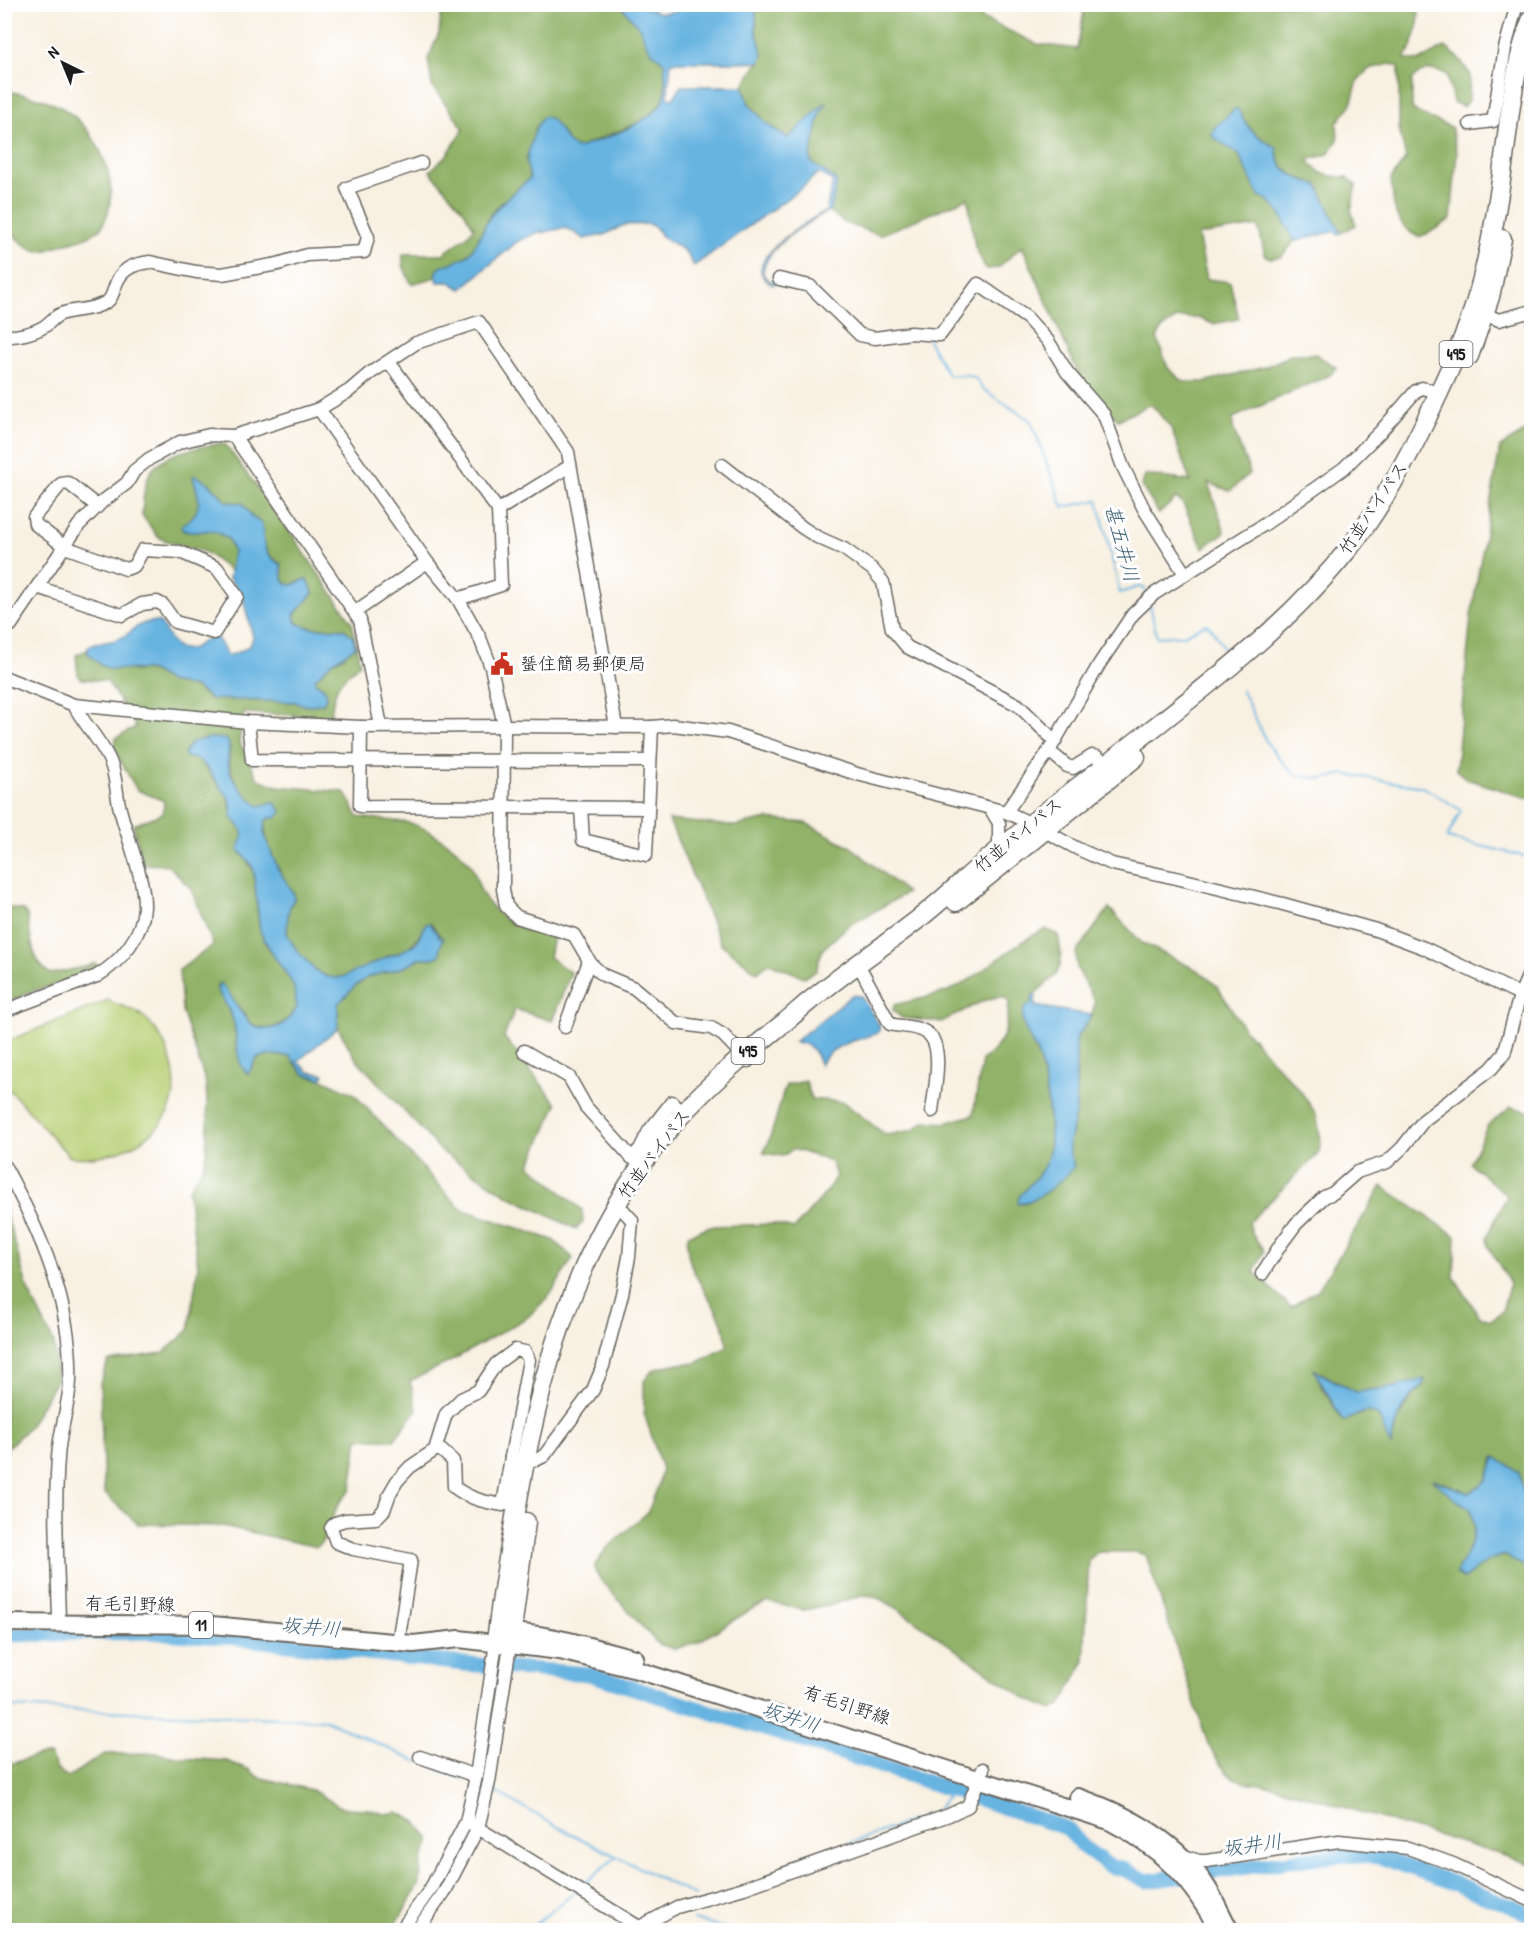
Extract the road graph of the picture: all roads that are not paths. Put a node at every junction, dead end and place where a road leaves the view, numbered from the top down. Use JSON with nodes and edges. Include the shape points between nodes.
{"nodes":[{"id":1,"x":1517,"y":4,"type":"edge"},
{"id":2,"x":1532,"y":18,"type":"edge"},
{"id":3,"x":1522,"y":40,"type":"edge"},
{"id":4,"x":1470,"y":124,"type":"dead end"},
{"id":5,"x":421,"y":163,"type":"dead end"},
{"id":6,"x":779,"y":279,"type":"dead end"},
{"id":7,"x":1479,"y":311,"type":"junction"},
{"id":8,"x":1532,"y":311,"type":"edge"},
{"id":9,"x":4,"y":336,"type":"edge"},
{"id":10,"x":388,"y":362,"type":"junction"},
{"id":11,"x":1440,"y":392,"type":"junction"},
{"id":12,"x":319,"y":409,"type":"junction"},
{"id":13,"x":234,"y":436,"type":"junction"},
{"id":14,"x":722,"y":465,"type":"dead end"},
{"id":15,"x":570,"y":466,"type":"junction"},
{"id":16,"x":97,"y":506,"type":"junction"},
{"id":17,"x":498,"y":510,"type":"junction"},
{"id":18,"x":66,"y":547,"type":"junction"},
{"id":19,"x":427,"y":562,"type":"junction"},
{"id":20,"x":1185,"y":574,"type":"junction"},
{"id":21,"x":37,"y":587,"type":"junction"},
{"id":22,"x":458,"y":599,"type":"junction"},
{"id":23,"x":355,"y":612,"type":"junction"},
{"id":24,"x":4,"y":632,"type":"edge"},
{"id":25,"x":4,"y":677,"type":"edge"},
{"id":26,"x":74,"y":705,"type":"junction"},
{"id":27,"x":248,"y":722,"type":"junction"},
{"id":28,"x":381,"y":726,"type":"junction"},
{"id":29,"x":504,"y":726,"type":"junction"},
{"id":30,"x":361,"y":727,"type":"junction"},
{"id":31,"x":616,"y":727,"type":"junction"},
{"id":32,"x":651,"y":727,"type":"junction"},
{"id":33,"x":1052,"y":746,"type":"junction"},
{"id":34,"x":359,"y":759,"type":"junction"},
{"id":35,"x":505,"y":760,"type":"junction"},
{"id":36,"x":649,"y":761,"type":"junction"},
{"id":37,"x":1107,"y":764,"type":"junction"},
{"id":38,"x":505,"y":808,"type":"junction"},
{"id":39,"x":581,"y":808,"type":"junction"},
{"id":40,"x":648,"y":808,"type":"junction"},
{"id":41,"x":990,"y":808,"type":"junction"},
{"id":42,"x":1006,"y":812,"type":"junction"},
{"id":43,"x":1038,"y":827,"type":"junction"},
{"id":44,"x":999,"y":850,"type":"junction"},
{"id":45,"x":589,"y":961,"type":"junction"},
{"id":46,"x":1532,"y":967,"type":"edge"},
{"id":47,"x":862,"y":974,"type":"junction"},
{"id":48,"x":1526,"y":997,"type":"edge"},
{"id":49,"x":4,"y":1011,"type":"edge"},
{"id":50,"x":565,"y":1027,"type":"dead end"},
{"id":51,"x":524,"y":1051,"type":"dead end"},
{"id":52,"x":745,"y":1058,"type":"junction"},
{"id":53,"x":932,"y":1111,"type":"dead end"},
{"id":54,"x":683,"y":1112,"type":"junction"},
{"id":55,"x":4,"y":1166,"type":"edge"},
{"id":56,"x":623,"y":1210,"type":"junction"},
{"id":57,"x":1262,"y":1274,"type":"dead end"},
{"id":58,"x":435,"y":1450,"type":"junction"},
{"id":59,"x":524,"y":1458,"type":"junction"},
{"id":60,"x":59,"y":1622,"type":"junction"},
{"id":61,"x":4,"y":1623,"type":"edge"},
{"id":62,"x":398,"y":1643,"type":"junction"},
{"id":63,"x":501,"y":1650,"type":"junction"},
{"id":64,"x":420,"y":1757,"type":"dead end"},
{"id":65,"x":476,"y":1776,"type":"junction"},
{"id":66,"x":979,"y":1779,"type":"junction"},
{"id":67,"x":472,"y":1825,"type":"junction"},
{"id":68,"x":1179,"y":1860,"type":"junction"},
{"id":69,"x":1202,"y":1889,"type":"junction"},
{"id":70,"x":1532,"y":1901,"type":"edge"},
{"id":71,"x":638,"y":1929,"type":"edge"},
{"id":72,"x":401,"y":1930,"type":"edge"},
{"id":73,"x":417,"y":1930,"type":"edge"},
{"id":74,"x":1218,"y":1930,"type":"edge"},
{"id":75,"x":1230,"y":1930,"type":"edge"}],
"edges":[{"from":1,"to":3,"type":"street"},
{"from":2,"to":3,"type":"highway","name":"竹並バイパス","number":"495"},
{"from":3,"to":4,"type":"street","via":[[1505,48],[1493,121]]},
{"from":3,"to":7,"type":"highway","name":"竹並バイパス","number":"495","via":[[1520,106],[1498,263]]},
{"from":5,"to":9,"type":"street","via":[[347,188],[368,237],[363,252],[308,255],[222,274],[142,263],[123,272],[111,298],[100,305],[53,317],[45,325],[15,337]]},
{"from":6,"to":20,"type":"street","via":[[810,286],[852,328],[875,339],[910,333],[940,335],[978,284],[1027,318],[1104,415],[1144,509]]},
{"from":7,"to":8,"type":"street","via":[[1499,320]]},
{"from":7,"to":11,"type":"highway","name":"竹並バイパス","number":"495"},
{"from":7,"to":43,"type":"highway","name":"竹並バイパス","number":"495","via":[[1462,373],[1395,500],[1339,575],[1269,647]]},
{"from":10,"to":12,"type":"street"},
{"from":10,"to":15,"type":"street","via":[[416,343],[479,322],[568,452]]},
{"from":10,"to":17,"type":"street"},
{"from":11,"to":20,"type":"street","via":[[1430,388],[1416,391],[1344,468],[1266,524]]},
{"from":11,"to":37,"type":"highway","name":"竹並バイパス","number":"495","via":[[1386,495],[1355,541],[1316,586],[1262,641]]},
{"from":12,"to":13,"type":"street"},
{"from":12,"to":19,"type":"street"},
{"from":13,"to":16,"type":"street","via":[[209,435],[170,447],[134,471],[127,483]]},
{"from":13,"to":23,"type":"street"},
{"from":14,"to":33,"type":"street","via":[[803,528],[872,569],[884,582],[892,629],[907,647],[1018,705]]},
{"from":15,"to":17,"type":"street"},
{"from":15,"to":31,"type":"street"},
{"from":16,"to":18,"type":"street"},
{"from":16,"to":18,"type":"street","via":[[68,483],[61,484],[34,517],[34,524]]},
{"from":17,"to":22,"type":"street","via":[[501,585]]},
{"from":18,"to":21,"type":"street"},
{"from":18,"to":21,"type":"street","via":[[126,569],[134,566],[144,550],[180,552],[217,568],[237,596],[214,633],[175,622],[157,602],[142,604],[122,615]]},
{"from":19,"to":22,"type":"street"},
{"from":19,"to":23,"type":"street"},
{"from":20,"to":33,"type":"street","via":[[1154,594],[1133,614]]},
{"from":21,"to":24,"type":"street"},
{"from":22,"to":29,"type":"street","via":[[491,667]]},
{"from":23,"to":28,"type":"street"},
{"from":25,"to":26,"type":"street"},
{"from":26,"to":27,"type":"street"},
{"from":26,"to":49,"type":"street","via":[[111,764],[141,886],[141,926],[126,951],[107,970]]},
{"from":27,"to":30,"type":"street"},
{"from":27,"to":34,"type":"street","via":[[252,760]]},
{"from":28,"to":29,"type":"street"},
{"from":28,"to":30,"type":"street"},
{"from":29,"to":31,"type":"street"},
{"from":29,"to":35,"type":"street"},
{"from":30,"to":34,"type":"street"},
{"from":31,"to":32,"type":"street"},
{"from":32,"to":36,"type":"street"},
{"from":32,"to":41,"type":"street","via":[[673,725],[728,732],[857,774]]},
{"from":33,"to":37,"type":"street","via":[[1073,768],[1092,756]]},
{"from":33,"to":42,"type":"street"},
{"from":34,"to":35,"type":"street"},
{"from":34,"to":38,"type":"street","via":[[360,806]]},
{"from":35,"to":36,"type":"street"},
{"from":35,"to":38,"type":"street"},
{"from":36,"to":40,"type":"street"},
{"from":37,"to":43,"type":"highway","name":"竹並バイパス","number":"495"},
{"from":38,"to":39,"type":"street"},
{"from":38,"to":45,"type":"street","via":[[506,906],[517,917],[574,935]]},
{"from":39,"to":40,"type":"street"},
{"from":39,"to":40,"type":"street","via":[[583,840],[646,855]]},
{"from":41,"to":42,"type":"street"},
{"from":41,"to":44,"type":"street","via":[[999,823]]},
{"from":42,"to":43,"type":"street"},
{"from":43,"to":44,"type":"highway","name":"竹並バイパス","number":"495"},
{"from":43,"to":47,"type":"highway","name":"竹並バイパス","number":"495","via":[[933,921]]},
{"from":43,"to":48,"type":"street","via":[[1112,864],[1376,930],[1424,948]]},
{"from":44,"to":52,"type":"highway","name":"竹並バイパス","number":"495","via":[[923,916],[817,995]]},
{"from":45,"to":50,"type":"street"},
{"from":45,"to":52,"type":"street","via":[[603,975],[634,988],[676,1023],[711,1028],[723,1035]]},
{"from":46,"to":48,"type":"street"},
{"from":47,"to":52,"type":"highway","name":"竹並バイパス","number":"495"},
{"from":47,"to":53,"type":"street","via":[[890,1024],[926,1031],[933,1038],[938,1050]]},
{"from":48,"to":57,"type":"street","via":[[1504,1054],[1491,1069],[1424,1120],[1387,1162],[1356,1172],[1324,1197],[1296,1224]]},
{"from":51,"to":54,"type":"street","via":[[569,1077],[586,1107],[632,1158],[672,1102]]},
{"from":52,"to":54,"type":"highway","name":"竹並バイパス","number":"495"},
{"from":52,"to":56,"type":"highway","name":"竹並バイパス","number":"495","via":[[691,1119]]},
{"from":54,"to":59,"type":"highway","name":"竹並バイパス","number":"495","via":[[637,1172],[582,1269],[556,1339]]},
{"from":55,"to":60,"type":"street","via":[[36,1228],[66,1328],[70,1382],[57,1482]]},
{"from":56,"to":59,"type":"highway","name":"竹並バイパス","number":"495","via":[[591,1273]]},
{"from":56,"to":59,"type":"street","via":[[632,1220],[629,1257],[603,1366],[593,1390],[544,1456]]},
{"from":58,"to":59,"type":"street","via":[[441,1450],[453,1461],[454,1487],[480,1502],[503,1505]]},
{"from":58,"to":59,"type":"street","via":[[446,1414],[478,1391],[496,1364],[515,1350],[525,1352],[529,1360]]},
{"from":58,"to":62,"type":"street","via":[[397,1481],[384,1510],[376,1518],[345,1520],[331,1528],[336,1542],[353,1549],[411,1560]]},
{"from":59,"to":63,"type":"highway","name":"竹並バイパス","number":"495"},
{"from":60,"to":61,"type":"main road","name":"有毛引野線","number":"11"},
{"from":60,"to":62,"type":"main road","name":"有毛引野線","number":"11","via":[[212,1625]]},
{"from":62,"to":63,"type":"main road","name":"有毛引野線","number":"11","via":[[459,1639]]},
{"from":63,"to":65,"type":"street"},
{"from":63,"to":66,"type":"main road","name":"有毛引野線","number":"11","via":[[562,1640],[640,1659]]},
{"from":63,"to":67,"type":"street","via":[[506,1676],[489,1782]]},
{"from":64,"to":65,"type":"street"},
{"from":65,"to":67,"type":"street"},
{"from":66,"to":68,"type":"main road","name":"有毛引野線","number":"11","via":[[1109,1821]]},
{"from":66,"to":71,"type":"street","via":[[968,1806],[949,1815],[744,1888],[677,1907]]},
{"from":67,"to":71,"type":"street"},
{"from":67,"to":72,"type":"street"},
{"from":67,"to":73,"type":"street","via":[[445,1891]]},
{"from":68,"to":69,"type":"main road","name":"有毛引野線","number":"11"},
{"from":68,"to":70,"type":"street","via":[[1207,1861],[1339,1840],[1408,1848]]},
{"from":69,"to":74,"type":"main road","name":"有毛引野線","number":"11","via":[[1205,1905]]},
{"from":69,"to":75,"type":"main road","name":"有毛引野線","number":"11"}]}
